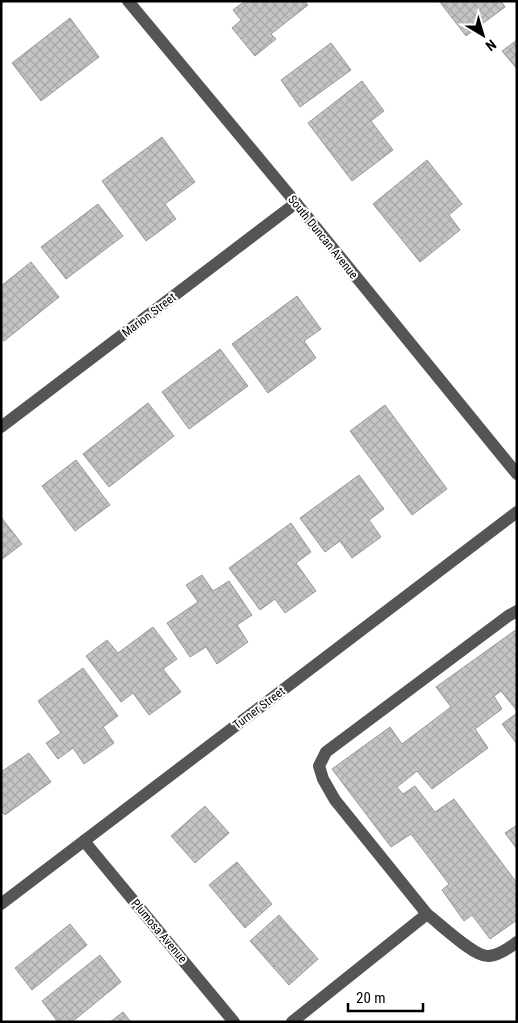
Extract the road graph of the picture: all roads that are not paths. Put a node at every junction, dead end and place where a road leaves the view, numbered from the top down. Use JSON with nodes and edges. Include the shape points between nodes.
{"nodes":[{"id":1,"x":128,"y":1,"type":"edge"},
{"id":2,"x":296,"y":204,"type":"junction"},
{"id":3,"x":1,"y":427,"type":"edge"},
{"id":4,"x":517,"y":474,"type":"edge"},
{"id":5,"x":517,"y":512,"type":"edge"},
{"id":6,"x":517,"y":611,"type":"edge"},
{"id":7,"x":84,"y":840,"type":"junction"},
{"id":8,"x":1,"y":904,"type":"edge"},
{"id":9,"x":427,"y":914,"type":"junction"},
{"id":10,"x":517,"y":942,"type":"edge"},
{"id":11,"x":234,"y":1022,"type":"edge"},
{"id":12,"x":292,"y":1022,"type":"edge"}],
"edges":[{"from":1,"to":2,"type":"street","name":"South Duncan Avenue"},
{"from":2,"to":3,"type":"street","name":"Marion Street"},
{"from":2,"to":4,"type":"street","name":"South Duncan Avenue"},
{"from":5,"to":7,"type":"street","name":"Turner Street"},
{"from":6,"to":9,"type":"street","via":[[326,752],[319,766],[335,800]]},
{"from":7,"to":8,"type":"street","name":"Turner Street"},
{"from":7,"to":11,"type":"street","name":"Plumosa Avenue"},
{"from":9,"to":10,"type":"street","via":[[472,951],[487,957],[505,951]]},
{"from":9,"to":12,"type":"street"}]}
